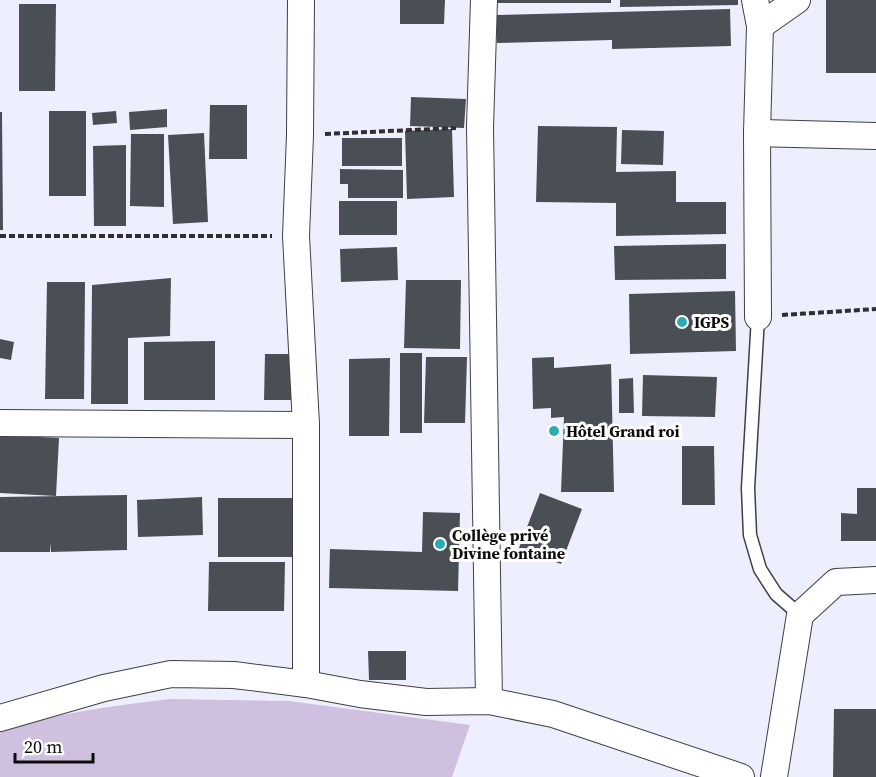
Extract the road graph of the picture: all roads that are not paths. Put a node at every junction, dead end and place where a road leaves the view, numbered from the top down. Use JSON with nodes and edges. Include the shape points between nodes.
{"nodes":[{"id":1,"x":301,"y":0,"type":"edge"},
{"id":2,"x":484,"y":0,"type":"edge"},
{"id":3,"x":755,"y":0,"type":"edge"},
{"id":4,"x":796,"y":0,"type":"edge"},
{"id":5,"x":760,"y":26,"type":"junction"},
{"id":6,"x":757,"y":133,"type":"junction"},
{"id":7,"x":876,"y":135,"type":"edge"},
{"id":8,"x":758,"y":317,"type":"joint"},
{"id":9,"x":0,"y":423,"type":"edge"},
{"id":10,"x":306,"y":425,"type":"junction"},
{"id":11,"x":876,"y":580,"type":"edge"},
{"id":12,"x":800,"y":615,"type":"junction"},
{"id":13,"x":306,"y":684,"type":"junction"},
{"id":14,"x":489,"y":701,"type":"junction"},
{"id":15,"x":0,"y":718,"type":"edge"},
{"id":16,"x":741,"y":777,"type":"edge"},
{"id":17,"x":774,"y":777,"type":"edge"}],
"edges":[{"from":1,"to":10,"type":"street","via":[[296,236]]},
{"from":2,"to":14,"type":"street","via":[[480,127]]},
{"from":3,"to":5,"type":"street"},
{"from":4,"to":5,"type":"street"},
{"from":5,"to":6,"type":"street"},
{"from":6,"to":7,"type":"street"},
{"from":6,"to":8,"type":"street"},
{"from":8,"to":12,"type":"lane","via":[[748,488],[750,535],[760,569],[776,594]]},
{"from":9,"to":10,"type":"street"},
{"from":10,"to":13,"type":"street"},
{"from":11,"to":12,"type":"street","via":[[836,582]]},
{"from":12,"to":17,"type":"street"},
{"from":13,"to":14,"type":"street","via":[[426,702]]},
{"from":13,"to":15,"type":"street","via":[[234,675],[171,674],[104,688]]},
{"from":14,"to":16,"type":"street","via":[[553,714]]}]}
